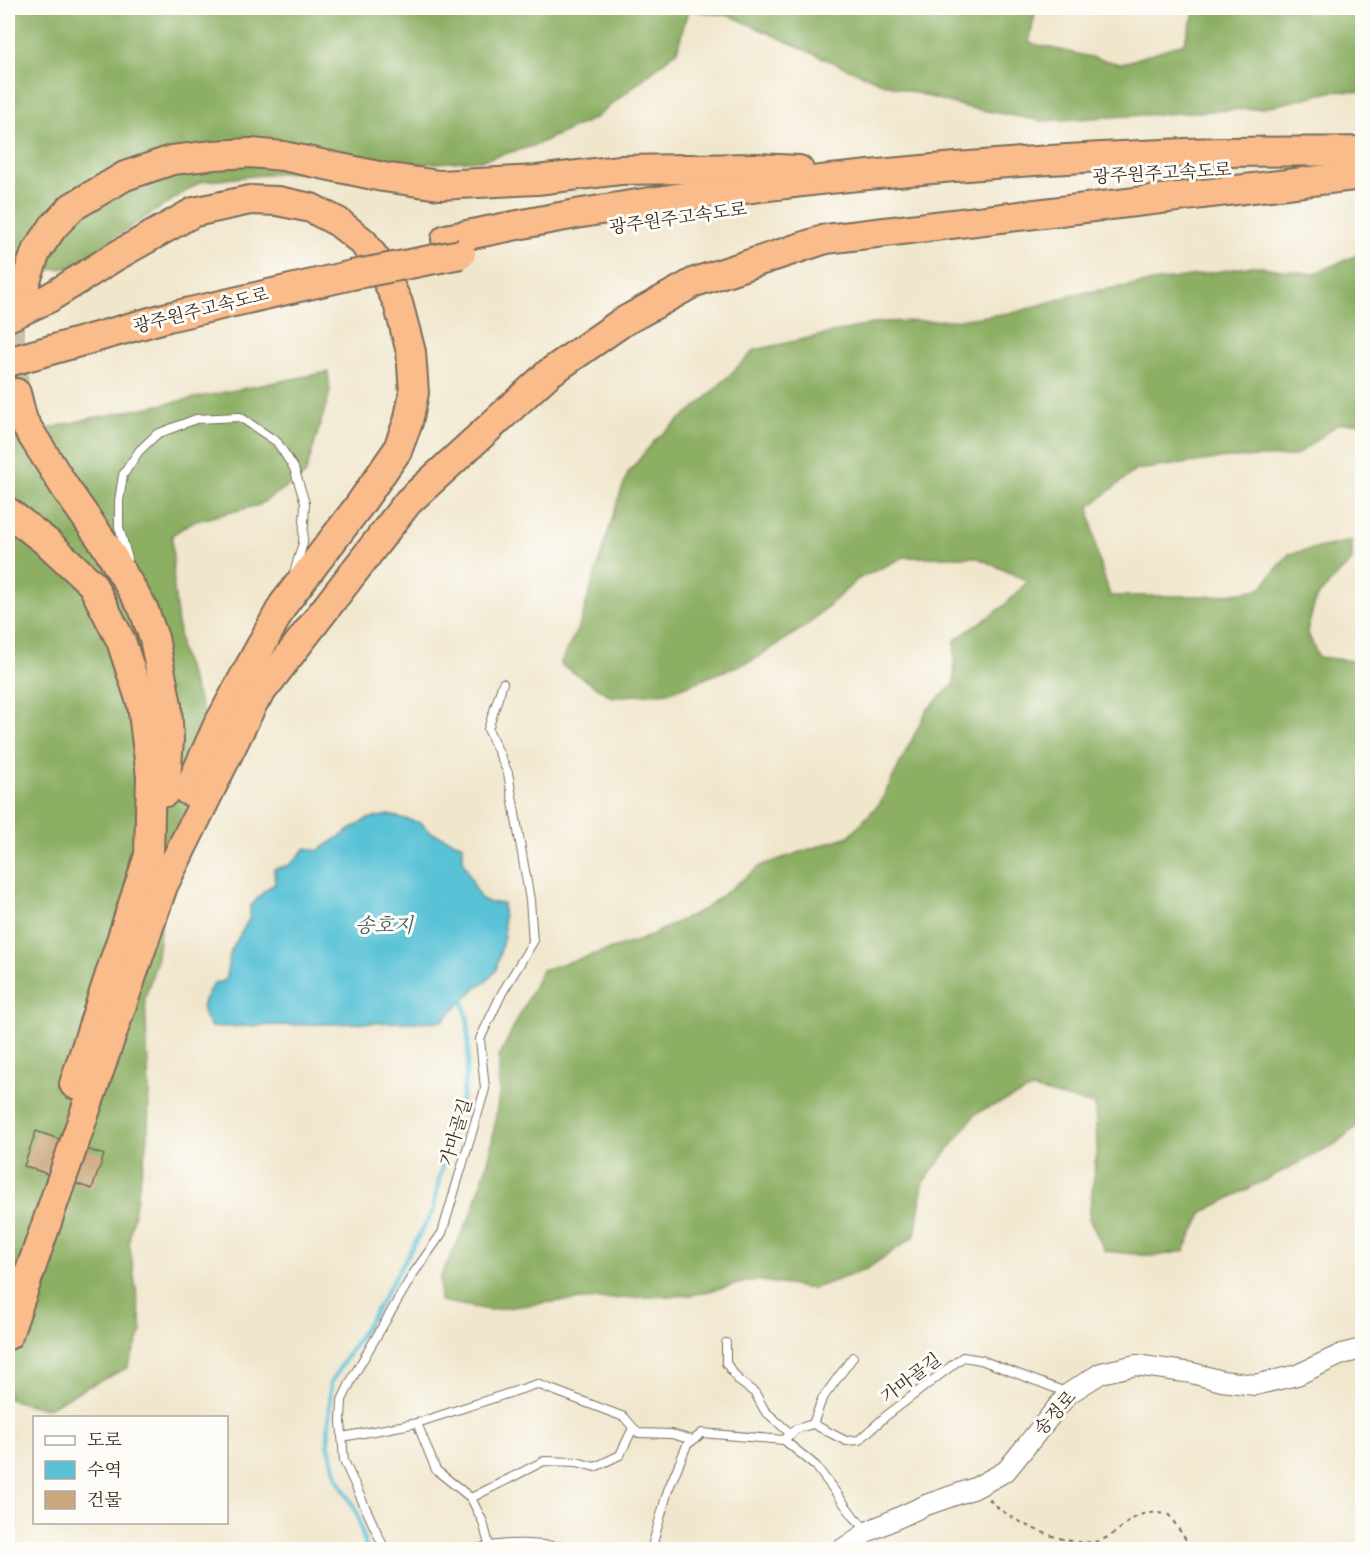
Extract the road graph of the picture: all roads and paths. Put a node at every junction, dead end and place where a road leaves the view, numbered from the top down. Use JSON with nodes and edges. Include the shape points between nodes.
{"nodes":[{"id":1,"x":1362,"y":152,"type":"edge"},
{"id":2,"x":1362,"y":166,"type":"edge"},
{"id":3,"x":873,"y":175,"type":"junction"},
{"id":4,"x":1362,"y":175,"type":"edge"},
{"id":5,"x":454,"y":246,"type":"junction"},
{"id":6,"x":351,"y":266,"type":"junction"},
{"id":7,"x":24,"y":286,"type":"tunnel mouth"},
{"id":8,"x":8,"y":317,"type":"edge"},
{"id":9,"x":8,"y":343,"type":"edge"},
{"id":10,"x":8,"y":362,"type":"edge"},
{"id":11,"x":16,"y":393,"type":"tunnel mouth"},
{"id":12,"x":8,"y":512,"type":"edge"},
{"id":13,"x":283,"y":606,"type":"junction"},
{"id":14,"x":142,"y":608,"type":"junction"},
{"id":15,"x":503,"y":683,"type":"dead end"},
{"id":16,"x":149,"y":855,"type":"junction"},
{"id":17,"x":163,"y":886,"type":"junction"},
{"id":18,"x":8,"y":1288,"type":"edge"},
{"id":19,"x":8,"y":1335,"type":"edge"},
{"id":20,"x":726,"y":1343,"type":"dead end"},
{"id":21,"x":1362,"y":1349,"type":"edge"},
{"id":22,"x":853,"y":1357,"type":"dead end"},
{"id":23,"x":1068,"y":1394,"type":"junction"},
{"id":24,"x":417,"y":1423,"type":"junction"},
{"id":25,"x":813,"y":1424,"type":"junction"},
{"id":26,"x":633,"y":1428,"type":"junction"},
{"id":27,"x":342,"y":1437,"type":"junction"},
{"id":28,"x":787,"y":1437,"type":"junction"},
{"id":29,"x":693,"y":1440,"type":"junction"},
{"id":30,"x":981,"y":1485,"type":"junction"},
{"id":31,"x":471,"y":1498,"type":"junction"},
{"id":32,"x":869,"y":1531,"type":"junction"},
{"id":33,"x":489,"y":1545,"type":"junction"},
{"id":34,"x":385,"y":1550,"type":"edge"},
{"id":35,"x":474,"y":1550,"type":"edge"},
{"id":36,"x":588,"y":1550,"type":"edge"},
{"id":37,"x":651,"y":1550,"type":"edge"},
{"id":38,"x":841,"y":1550,"type":"edge"},
{"id":39,"x":1193,"y":1550,"type":"edge"}],
"edges":[{"from":1,"to":3,"type":"highway","name":"광주원주고속도로","via":[[1110,156]]},
{"from":2,"to":5,"type":"highway","name":"광주원주고속도로","via":[[1147,173],[908,190]]},
{"from":3,"to":5,"type":"highway","name":"광주원주고속도로","via":[[588,212]]},
{"from":3,"to":7,"type":"highway","via":[[756,168],[620,170],[537,180],[439,185],[283,156],[213,154],[172,160],[125,176],[72,207],[36,252]]},
{"from":4,"to":17,"type":"highway","via":[[826,239],[695,282],[621,323],[549,373],[408,502],[254,701]]},
{"from":5,"to":6,"type":"highway","name":"광주원주고속도로"},
{"from":6,"to":9,"type":"highway","name":"광주원주고속도로","via":[[184,296]]},
{"from":6,"to":10,"type":"highway","name":"광주원주고속도로"},
{"from":8,"to":13,"type":"highway","via":[[49,298],[194,212],[220,205],[250,200],[311,208],[338,222],[363,242],[379,264],[405,323],[414,393],[408,422],[397,451]]},
{"from":11,"to":14,"type":"highway","via":[[23,421]]},
{"from":12,"to":16,"type":"highway","via":[[92,584],[121,641],[142,705],[151,776]]},
{"from":13,"to":14,"type":"lane","via":[[303,543],[305,503],[294,468],[277,442],[240,417],[196,419],[157,434],[139,451],[123,475],[119,527]]},
{"from":13,"to":17,"type":"highway","via":[[217,727],[182,805]]},
{"from":14,"to":16,"type":"highway","via":[[162,671],[169,740],[165,794]]},
{"from":15,"to":27,"type":"lane","name":"가마골길","via":[[488,729],[507,773],[530,900],[533,942],[480,1039],[484,1089],[442,1233],[413,1274],[354,1375],[342,1400]]},
{"from":16,"to":18,"type":"highway"},
{"from":17,"to":19,"type":"highway"},
{"from":20,"to":28,"type":"lane","via":[[726,1363],[739,1381],[755,1393]]},
{"from":21,"to":23,"type":"street","name":"송정로","via":[[1297,1375],[1255,1385],[1136,1365],[1101,1372]]},
{"from":22,"to":25,"type":"lane","via":[[822,1399]]},
{"from":23,"to":25,"type":"lane","name":"가마골길","via":[[981,1360],[963,1357],[859,1440],[846,1441]]},
{"from":23,"to":30,"type":"street","name":"송정로","via":[[1006,1471]]},
{"from":24,"to":26,"type":"lane","via":[[537,1384],[624,1417]]},
{"from":24,"to":27,"type":"lane"},
{"from":24,"to":31,"type":"lane","via":[[436,1470]]},
{"from":25,"to":28,"type":"lane","via":[[796,1429]]},
{"from":26,"to":29,"type":"lane","via":[[638,1433],[671,1434]]},
{"from":26,"to":31,"type":"lane","via":[[620,1455],[595,1467],[544,1461]]},
{"from":27,"to":34,"type":"lane","name":"가마골길","via":[[344,1461]]},
{"from":28,"to":29,"type":"lane","via":[[702,1433]]},
{"from":28,"to":32,"type":"lane"},
{"from":29,"to":37,"type":"lane","via":[[687,1445],[668,1490]]},
{"from":30,"to":32,"type":"street","name":"송정로"},
{"from":30,"to":39,"type":"path","via":[[990,1501],[1042,1534],[1096,1542],[1138,1515],[1160,1513],[1169,1515]]},
{"from":31,"to":33,"type":"lane"},
{"from":32,"to":38,"type":"street","name":"송정로"},
{"from":33,"to":35,"type":"lane"},
{"from":33,"to":36,"type":"lane","via":[[539,1544]]}]}
